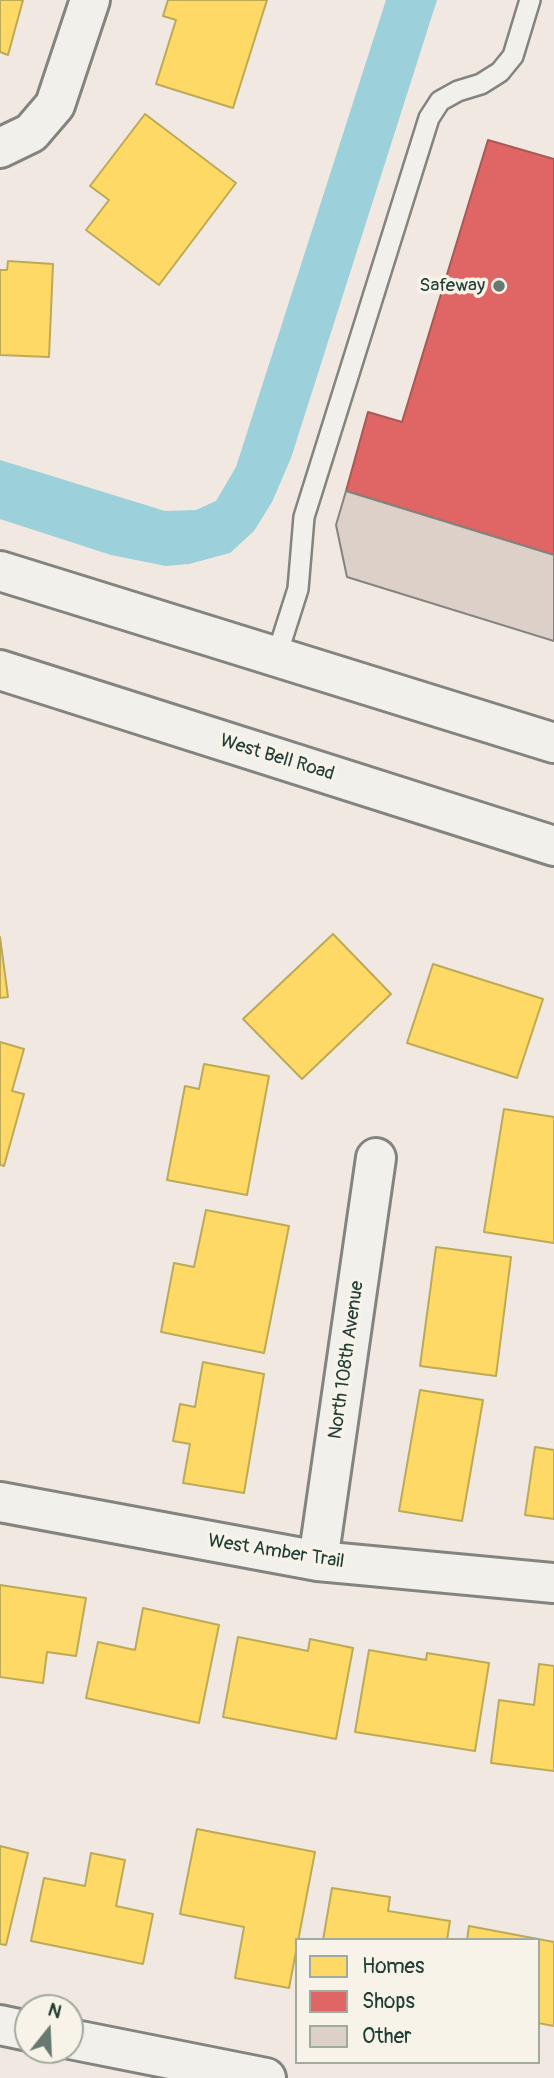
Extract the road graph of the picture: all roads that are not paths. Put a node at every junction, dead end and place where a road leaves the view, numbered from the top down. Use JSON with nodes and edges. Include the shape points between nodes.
{"nodes":[{"id":1,"x":90,"y":0,"type":"edge"},
{"id":2,"x":530,"y":0,"type":"edge"},
{"id":3,"x":0,"y":148,"type":"edge"},
{"id":4,"x":0,"y":571,"type":"edge"},
{"id":5,"x":276,"y":658,"type":"junction"},
{"id":6,"x":0,"y":670,"type":"edge"},
{"id":7,"x":554,"y":743,"type":"edge"},
{"id":8,"x":554,"y":846,"type":"edge"},
{"id":9,"x":376,"y":1158,"type":"dead end"},
{"id":10,"x":0,"y":1502,"type":"edge"},
{"id":11,"x":318,"y":1561,"type":"junction"},
{"id":12,"x":554,"y":1583,"type":"edge"},
{"id":13,"x":84,"y":2042,"type":"edge"},
{"id":14,"x":267,"y":2078,"type":"edge"}],
"edges":[{"from":1,"to":3,"type":"street","via":[[55,105],[31,133]]},
{"from":2,"to":5,"type":"lane","via":[[513,55],[500,72],[440,101],[429,118],[303,517],[298,589]]},
{"from":4,"to":5,"type":"street"},
{"from":5,"to":7,"type":"street"},
{"from":6,"to":8,"type":"street","name":"West Bell Road"},
{"from":9,"to":11,"type":"street","name":"North 108th Avenue"},
{"from":10,"to":11,"type":"street","name":"West Amber Trail"},
{"from":11,"to":12,"type":"street","name":"West Amber Trail"},
{"from":13,"to":14,"type":"street"}]}
